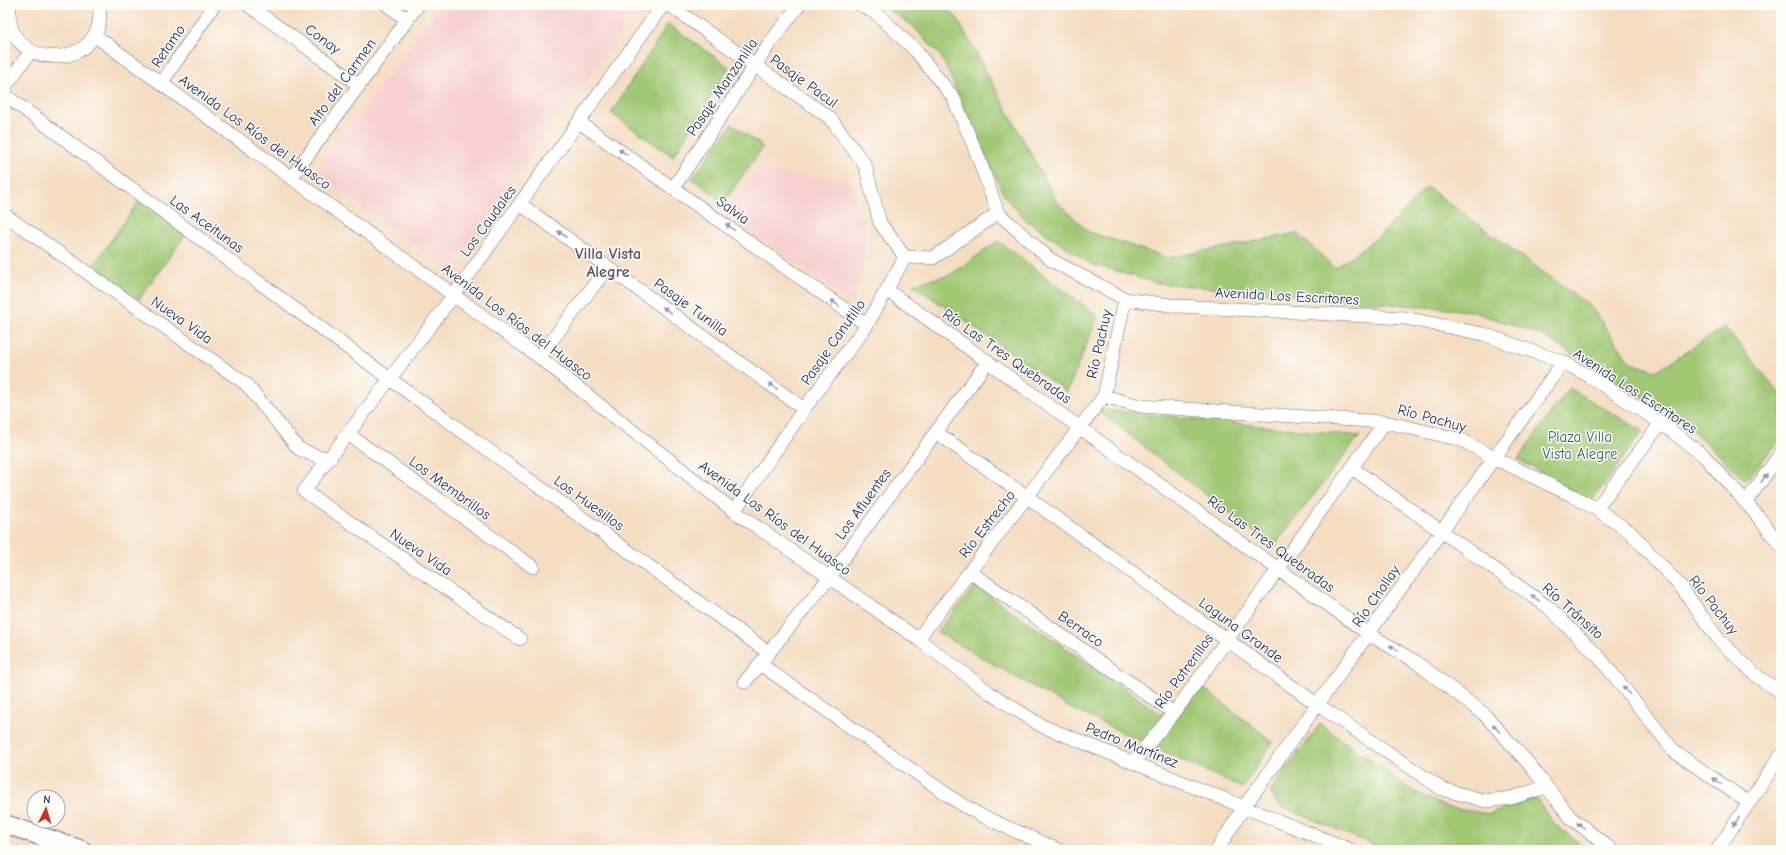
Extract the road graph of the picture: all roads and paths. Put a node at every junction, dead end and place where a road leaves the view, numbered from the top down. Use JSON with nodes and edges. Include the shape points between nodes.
{"nodes":[{"id":1,"x":10,"y":5,"type":"edge"},
{"id":2,"x":99,"y":5,"type":"edge"},
{"id":3,"x":214,"y":5,"type":"edge"},
{"id":4,"x":248,"y":5,"type":"edge"},
{"id":5,"x":387,"y":5,"type":"edge"},
{"id":6,"x":418,"y":5,"type":"edge"},
{"id":7,"x":663,"y":5,"type":"edge"},
{"id":8,"x":669,"y":5,"type":"edge"},
{"id":9,"x":799,"y":5,"type":"edge"},
{"id":10,"x":861,"y":5,"type":"edge"},
{"id":11,"x":408,"y":20,"type":"junction"},
{"id":12,"x":94,"y":35,"type":"junction"},
{"id":13,"x":31,"y":51,"type":"junction"},
{"id":14,"x":756,"y":65,"type":"junction"},
{"id":15,"x":161,"y":84,"type":"junction"},
{"id":16,"x":359,"y":85,"type":"junction"},
{"id":17,"x":5,"y":87,"type":"edge"},
{"id":18,"x":5,"y":95,"type":"edge"},
{"id":19,"x":579,"y":122,"type":"junction"},
{"id":20,"x":291,"y":178,"type":"junction"},
{"id":21,"x":674,"y":188,"type":"junction"},
{"id":22,"x":520,"y":204,"type":"junction"},
{"id":23,"x":998,"y":213,"type":"junction"},
{"id":24,"x":5,"y":214,"type":"edge"},
{"id":25,"x":905,"y":257,"type":"junction"},
{"id":26,"x":608,"y":267,"type":"junction"},
{"id":27,"x":887,"y":290,"type":"junction"},
{"id":28,"x":454,"y":295,"type":"junction"},
{"id":29,"x":1125,"y":299,"type":"junction"},
{"id":30,"x":867,"y":325,"type":"junction"},
{"id":31,"x":539,"y":357,"type":"junction"},
{"id":32,"x":988,"y":361,"type":"junction"},
{"id":33,"x":1563,"y":362,"type":"junction"},
{"id":34,"x":390,"y":379,"type":"junction"},
{"id":35,"x":1104,"y":396,"type":"junction"},
{"id":36,"x":804,"y":408,"type":"junction"},
{"id":37,"x":1385,"y":422,"type":"junction"},
{"id":38,"x":1661,"y":423,"type":"junction"},
{"id":39,"x":1079,"y":427,"type":"junction"},
{"id":40,"x":936,"y":432,"type":"junction"},
{"id":41,"x":348,"y":434,"type":"junction"},
{"id":42,"x":1781,"y":454,"type":"edge"},
{"id":43,"x":330,"y":458,"type":"junction"},
{"id":44,"x":1494,"y":458,"type":"junction"},
{"id":45,"x":1352,"y":468,"type":"junction"},
{"id":46,"x":304,"y":491,"type":"joint"},
{"id":47,"x":1028,"y":496,"type":"junction"},
{"id":48,"x":1746,"y":502,"type":"junction"},
{"id":49,"x":1596,"y":509,"type":"junction"},
{"id":50,"x":734,"y":510,"type":"junction"},
{"id":51,"x":1442,"y":532,"type":"junction"},
{"id":52,"x":1781,"y":546,"type":"edge"},
{"id":53,"x":533,"y":567,"type":"dead end"},
{"id":54,"x":1278,"y":569,"type":"junction"},
{"id":55,"x":970,"y":572,"type":"junction"},
{"id":56,"x":829,"y":578,"type":"junction"},
{"id":57,"x":1369,"y":634,"type":"junction"},
{"id":58,"x":520,"y":639,"type":"dead end"},
{"id":59,"x":918,"y":639,"type":"junction"},
{"id":60,"x":1227,"y":640,"type":"junction"},
{"id":61,"x":769,"y":653,"type":"junction"},
{"id":62,"x":760,"y":664,"type":"junction"},
{"id":63,"x":745,"y":682,"type":"dead end"},
{"id":64,"x":1781,"y":692,"type":"edge"},
{"id":65,"x":1318,"y":705,"type":"junction"},
{"id":66,"x":1174,"y":713,"type":"junction"},
{"id":67,"x":1781,"y":755,"type":"edge"},
{"id":68,"x":1133,"y":762,"type":"junction"},
{"id":69,"x":1546,"y":787,"type":"junction"},
{"id":70,"x":1749,"y":803,"type":"junction"},
{"id":71,"x":1244,"y":808,"type":"junction"},
{"id":72,"x":5,"y":824,"type":"edge"},
{"id":73,"x":82,"y":850,"type":"edge"},
{"id":74,"x":1058,"y":850,"type":"edge"},
{"id":75,"x":1217,"y":850,"type":"edge"},
{"id":76,"x":1350,"y":850,"type":"edge"},
{"id":77,"x":1612,"y":850,"type":"edge"},
{"id":78,"x":1717,"y":850,"type":"edge"}],
"edges":[{"from":1,"to":13,"type":"street","via":[[9,15],[14,32],[18,40]]},
{"from":2,"to":12,"type":"street","via":[[99,24]]},
{"from":3,"to":15,"type":"street","name":"Retamo"},
{"from":4,"to":16,"type":"street","name":"Conay"},
{"from":5,"to":11,"type":"street"},
{"from":6,"to":11,"type":"street","name":"Alto del Carmen"},
{"from":7,"to":19,"type":"street","name":"Los Caudales"},
{"from":8,"to":14,"type":"street","name":"Pasaje Pacul"},
{"from":9,"to":14,"type":"street","name":"Pasaje Manzanilla"},
{"from":10,"to":23,"type":"street","name":"Avenida Los Escritores","via":[[877,14],[916,51],[953,97]]},
{"from":11,"to":16,"type":"street","name":"Alto del Carmen"},
{"from":12,"to":13,"type":"street","via":[[87,45],[66,56],[54,58]]},
{"from":12,"to":15,"type":"street","name":"Avenida Los Ríos del Huasco"},
{"from":13,"to":17,"type":"street"},
{"from":14,"to":21,"type":"street","name":"Pasaje Manzanilla"},
{"from":14,"to":25,"type":"street","name":"Pasaje Pacul","via":[[830,118],[865,165],[880,223]]},
{"from":15,"to":20,"type":"street","name":"Avenida Los Ríos del Huasco"},
{"from":16,"to":20,"type":"street","name":"Alto del Carmen"},
{"from":18,"to":34,"type":"street","name":"Las Aceitunas"},
{"from":21,"to":19,"type":"street","name":"Salvia","one_way":true},
{"from":19,"to":22,"type":"street","name":"Los Caudales"},
{"from":20,"to":28,"type":"street","name":"Avenida Los Ríos del Huasco"},
{"from":30,"to":21,"type":"street","name":"Salvia","one_way":true},
{"from":26,"to":22,"type":"street","name":"Pasaje Tunilla","one_way":true},
{"from":22,"to":28,"type":"street","name":"Los Caudales"},
{"from":23,"to":25,"type":"street","via":[[933,258]]},
{"from":23,"to":29,"type":"street","name":"Avenida Los Escritores","via":[[1051,260]]},
{"from":24,"to":43,"type":"street","name":"Nueva Vida","via":[[246,384],[299,449],[319,458]]},
{"from":25,"to":27,"type":"street","name":"Pasaje Canutillo"},
{"from":26,"to":31,"type":"street"},
{"from":36,"to":26,"type":"street","name":"Pasaje Tunilla","one_way":true},
{"from":27,"to":30,"type":"street","name":"Pasaje Canutillo"},
{"from":27,"to":32,"type":"street","name":"Río Las Tres Quebradas"},
{"from":28,"to":31,"type":"street","name":"Avenida Los Ríos del Huasco"},
{"from":28,"to":34,"type":"street","name":"Los Caudales"},
{"from":29,"to":33,"type":"street","name":"Avenida Los Escritores","via":[[1178,306],[1405,318],[1483,334]]},
{"from":29,"to":35,"type":"street","name":"Río Pachuy"},
{"from":30,"to":36,"type":"street","name":"Pasaje Canutillo"},
{"from":31,"to":50,"type":"street","name":"Avenida Los Ríos del Huasco"},
{"from":32,"to":39,"type":"street","name":"Río Las Tres Quebradas"},
{"from":32,"to":40,"type":"street","name":"Los Afluentes"},
{"from":33,"to":38,"type":"street","name":"Avenida Los Escritores"},
{"from":33,"to":44,"type":"street","name":"Río Chollay"},
{"from":34,"to":41,"type":"street","name":"Los Caudales"},
{"from":34,"to":61,"type":"street","name":"Los Huesillos"},
{"from":35,"to":37,"type":"street","name":"Río Pachuy","via":[[1140,406]]},
{"from":35,"to":39,"type":"street","name":"Río Pachuy"},
{"from":36,"to":50,"type":"street","name":"Pasaje Canutillo"},
{"from":37,"to":44,"type":"street","name":"Río Pachuy","via":[[1462,440]]},
{"from":37,"to":45,"type":"street","name":"Río Potrerillos"},
{"from":38,"to":48,"type":"street","name":"Avenida Los Escritores","via":[[1704,456]]},
{"from":38,"to":49,"type":"street"},
{"from":39,"to":47,"type":"street","name":"Río Estrecho"},
{"from":39,"to":54,"type":"street","name":"Río Las Tres Quebradas"},
{"from":40,"to":47,"type":"street","name":"Laguna Grande"},
{"from":40,"to":56,"type":"street","name":"Los Afluentes"},
{"from":41,"to":43,"type":"street","name":"Los Caudales"},
{"from":41,"to":53,"type":"street","name":"Los Membrillos"},
{"from":48,"to":42,"type":"street","one_way":true},
{"from":43,"to":46,"type":"street","name":"Los Caudales"},
{"from":44,"to":49,"type":"street","name":"Río Pachuy"},
{"from":44,"to":51,"type":"street","name":"Río Chollay"},
{"from":45,"to":51,"type":"street","name":"Río Tránsito"},
{"from":45,"to":54,"type":"street","name":"Río Potrerillos"},
{"from":46,"to":58,"type":"street","name":"Nueva Vida"},
{"from":47,"to":55,"type":"street","name":"Río Estrecho"},
{"from":47,"to":60,"type":"street","name":"Laguna Grande"},
{"from":48,"to":52,"type":"street","name":"Avenida Los Escritores"},
{"from":49,"to":64,"type":"street","name":"Río Pachuy","via":[[1630,532],[1681,587],[1719,640],[1758,677]]},
{"from":50,"to":56,"type":"street","name":"Avenida Los Ríos del Huasco"},
{"from":51,"to":57,"type":"street","name":"Río Chollay"},
{"from":70,"to":51,"type":"street","name":"Río Tránsito","one_way":true,"via":[[1675,752],[1599,657],[1548,607]]},
{"from":54,"to":57,"type":"street","name":"Río Las Tres Quebradas"},
{"from":54,"to":60,"type":"street","name":"Río Potrerillos"},
{"from":55,"to":59,"type":"street","name":"Río Estrecho"},
{"from":55,"to":66,"type":"street","name":"Berraco"},
{"from":56,"to":59,"type":"street","name":"Avenida Los Ríos del Huasco"},
{"from":56,"to":61,"type":"street","name":"Los Afluentes"},
{"from":57,"to":65,"type":"street","name":"Río Chollay"},
{"from":69,"to":57,"type":"street","name":"Río Las Tres Quebradas","one_way":true,"via":[[1484,714],[1416,662]]},
{"from":59,"to":68,"type":"street","name":"Pedro Martínez","via":[[990,693],[1042,726]]},
{"from":60,"to":65,"type":"street","name":"Laguna Grande"},
{"from":60,"to":66,"type":"street","name":"Río Potrerillos"},
{"from":61,"to":62,"type":"street","name":"Los Afluentes"},
{"from":62,"to":63,"type":"street","name":"Los Afluentes"},
{"from":62,"to":74,"type":"street","via":[[958,802],[982,816]]},
{"from":65,"to":69,"type":"street","name":"Laguna Grande","via":[[1442,789],[1486,801],[1511,798]]},
{"from":65,"to":71,"type":"street","name":"Río Chollay"},
{"from":66,"to":68,"type":"street","name":"Río Potrerillos"},
{"from":67,"to":70,"type":"street"},
{"from":68,"to":71,"type":"street","name":"Pedro Martínez"},
{"from":77,"to":69,"type":"street","name":"Río Las Tres Quebradas","one_way":true,"via":[[1570,817]]},
{"from":70,"to":78,"type":"street","one_way":true},
{"from":71,"to":75,"type":"street","name":"Río Chollay"},
{"from":71,"to":76,"type":"street","name":"Pedro Martínez"},
{"from":72,"to":73,"type":"main road"}]}
